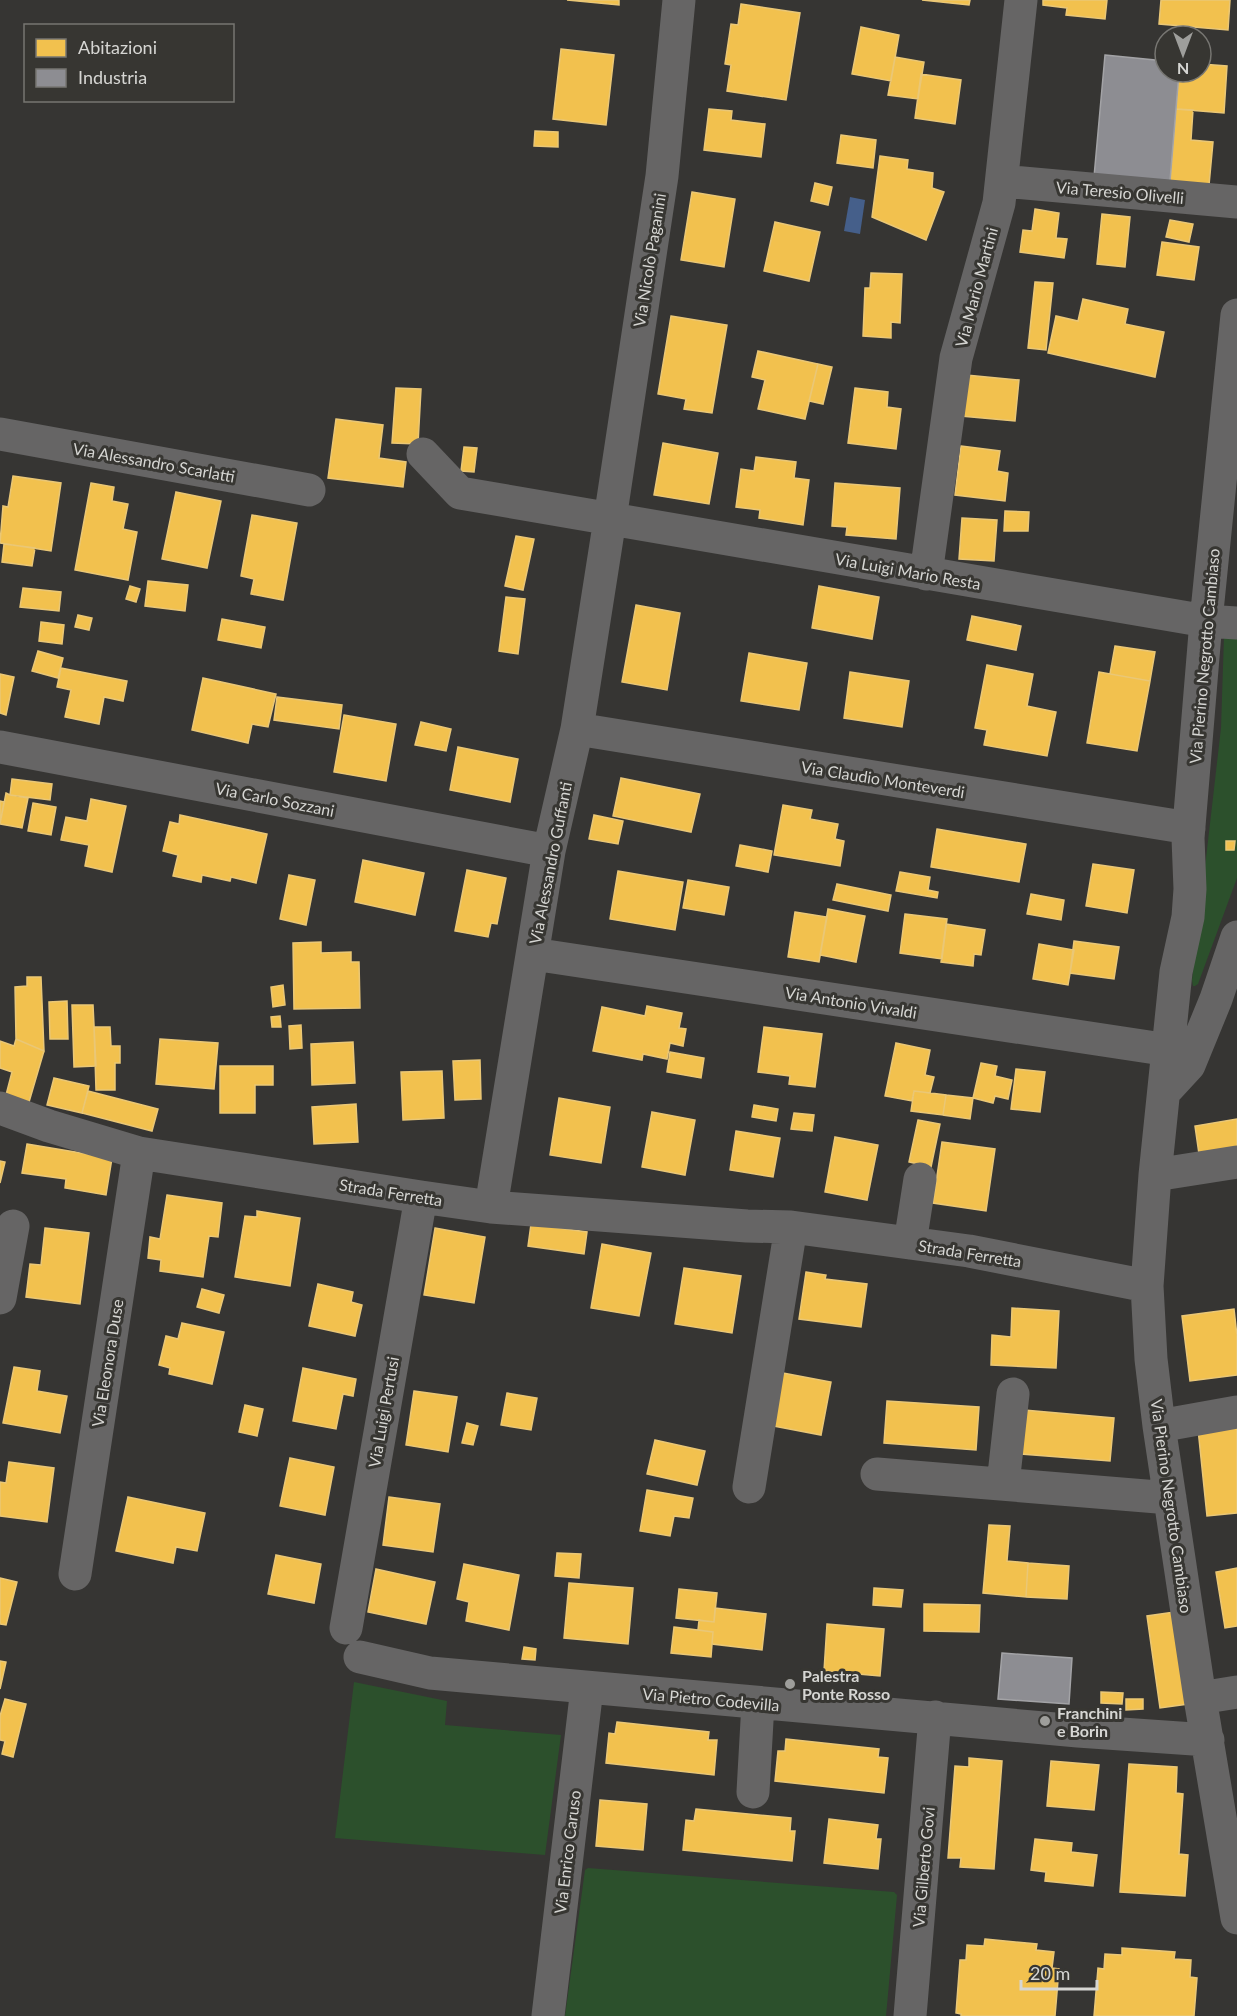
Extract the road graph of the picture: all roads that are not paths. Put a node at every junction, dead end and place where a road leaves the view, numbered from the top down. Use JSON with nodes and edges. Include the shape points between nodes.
{"nodes":[{"id":1,"x":679,"y":0,"type":"edge"},
{"id":2,"x":1021,"y":0,"type":"edge"},
{"id":3,"x":1002,"y":181,"type":"junction"},
{"id":4,"x":1237,"y":202,"type":"edge"},
{"id":5,"x":1237,"y":315,"type":"edge"},
{"id":6,"x":0,"y":434,"type":"edge"},
{"id":7,"x":423,"y":454,"type":"dead end"},
{"id":8,"x":1229,"y":480,"type":"edge"},
{"id":9,"x":309,"y":490,"type":"dead end"},
{"id":10,"x":610,"y":519,"type":"junction"},
{"id":11,"x":926,"y":574,"type":"junction"},
{"id":12,"x":1222,"y":622,"type":"edge"},
{"id":13,"x":577,"y":729,"type":"junction"},
{"id":14,"x":0,"y":747,"type":"edge"},
{"id":15,"x":1189,"y":833,"type":"junction"},
{"id":16,"x":549,"y":851,"type":"junction"},
{"id":17,"x":1237,"y":937,"type":"edge"},
{"id":18,"x":533,"y":954,"type":"junction"},
{"id":19,"x":1169,"y":1050,"type":"junction"},
{"id":20,"x":1165,"y":1091,"type":"junction"},
{"id":21,"x":0,"y":1108,"type":"edge"},
{"id":22,"x":0,"y":1126,"type":"edge"},
{"id":23,"x":49,"y":1126,"type":"junction"},
{"id":24,"x":140,"y":1153,"type":"junction"},
{"id":25,"x":1237,"y":1162,"type":"edge"},
{"id":26,"x":1155,"y":1175,"type":"junction"},
{"id":27,"x":920,"y":1179,"type":"dead end"},
{"id":28,"x":421,"y":1197,"type":"junction"},
{"id":29,"x":491,"y":1207,"type":"junction"},
{"id":30,"x":13,"y":1226,"type":"dead end"},
{"id":31,"x":790,"y":1227,"type":"junction"},
{"id":32,"x":910,"y":1243,"type":"junction"},
{"id":33,"x":1147,"y":1286,"type":"junction"},
{"id":34,"x":0,"y":1298,"type":"edge"},
{"id":35,"x":1013,"y":1394,"type":"dead end"},
{"id":36,"x":1237,"y":1412,"type":"edge"},
{"id":37,"x":1159,"y":1426,"type":"junction"},
{"id":38,"x":877,"y":1474,"type":"dead end"},
{"id":39,"x":1003,"y":1484,"type":"junction"},
{"id":40,"x":748,"y":1487,"type":"dead end"},
{"id":41,"x":1170,"y":1498,"type":"junction"},
{"id":42,"x":75,"y":1574,"type":"dead end"},
{"id":43,"x":353,"y":1642,"type":"joint"},
{"id":44,"x":587,"y":1688,"type":"junction"},
{"id":45,"x":1237,"y":1692,"type":"edge"},
{"id":46,"x":1200,"y":1698,"type":"junction"},
{"id":47,"x":758,"y":1703,"type":"junction"},
{"id":48,"x":935,"y":1717,"type":"junction"},
{"id":49,"x":1208,"y":1740,"type":"junction"},
{"id":50,"x":753,"y":1792,"type":"dead end"},
{"id":51,"x":1237,"y":1913,"type":"edge"},
{"id":52,"x":548,"y":2016,"type":"edge"},
{"id":53,"x":910,"y":2016,"type":"edge"}],
"edges":[{"from":1,"to":10,"type":"street","name":"Via Nicolò Paganini","via":[[662,176]]},
{"from":2,"to":3,"type":"street","name":"Via Mario Martini"},
{"from":3,"to":4,"type":"street","name":"Via Teresio Olivelli"},
{"from":3,"to":11,"type":"street","name":"Via Mario Martini","via":[[956,358]]},
{"from":5,"to":8,"type":"street","name":"Via Pierino Negrotto Cambiaso"},
{"from":6,"to":9,"type":"street","name":"Via Alessandro Scarlatti"},
{"from":7,"to":10,"type":"street","name":"Via Luigi Mario Resta","via":[[460,493]]},
{"from":8,"to":12,"type":"street","name":"Via Pierino Negrotto Cambiaso"},
{"from":10,"to":11,"type":"street","name":"Via Luigi Mario Resta"},
{"from":10,"to":13,"type":"street","name":"Via Alessandro Guffanti"},
{"from":11,"to":12,"type":"street","name":"Via Luigi Mario Resta"},
{"from":12,"to":15,"type":"street","name":"Via Pierino Negrotto Cambiaso"},
{"from":13,"to":15,"type":"street","name":"Via Claudio Monteverdi"},
{"from":13,"to":16,"type":"street","name":"Via Alessandro Guffanti"},
{"from":14,"to":16,"type":"street","name":"Via Carlo Sozzani"},
{"from":15,"to":19,"type":"street","name":"Via Pierino Negrotto Cambiaso","via":[[1188,916],[1176,972]]},
{"from":16,"to":18,"type":"street","name":"Via Alessandro Guffanti"},
{"from":17,"to":20,"type":"street","via":[[1189,1065]]},
{"from":18,"to":19,"type":"street","name":"Via Antonio Vivaldi"},
{"from":18,"to":29,"type":"street","name":"Via Alessandro Guffanti"},
{"from":19,"to":20,"type":"street","name":"Via Pierino Negrotto Cambiaso"},
{"from":20,"to":26,"type":"street","name":"Via Pierino Negrotto Cambiaso"},
{"from":21,"to":23,"type":"street","name":"Strada Ferretta"},
{"from":22,"to":23,"type":"street"},
{"from":23,"to":24,"type":"street","name":"Strada Ferretta"},
{"from":24,"to":28,"type":"street","name":"Strada Ferretta"},
{"from":24,"to":42,"type":"street","name":"Via Eleonora Duse"},
{"from":25,"to":26,"type":"street"},
{"from":26,"to":33,"type":"street","name":"Via Pierino Negrotto Cambiaso"},
{"from":27,"to":32,"type":"street"},
{"from":28,"to":29,"type":"street","name":"Strada Ferretta"},
{"from":28,"to":43,"type":"street","name":"Via Luigi Pertusi"},
{"from":29,"to":31,"type":"street","name":"Strada Ferretta"},
{"from":30,"to":34,"type":"street"},
{"from":31,"to":32,"type":"street","name":"Strada Ferretta"},
{"from":31,"to":40,"type":"street"},
{"from":32,"to":33,"type":"street","name":"Strada Ferretta"},
{"from":33,"to":37,"type":"street","name":"Via Pierino Negrotto Cambiaso"},
{"from":35,"to":39,"type":"street"},
{"from":36,"to":37,"type":"street"},
{"from":37,"to":41,"type":"street","name":"Via Pierino Negrotto Cambiaso"},
{"from":38,"to":39,"type":"street"},
{"from":39,"to":41,"type":"street"},
{"from":41,"to":46,"type":"street","name":"Via Pierino Negrotto Cambiaso"},
{"from":43,"to":44,"type":"street","name":"Via Pietro Codevilla","via":[[430,1673]]},
{"from":44,"to":47,"type":"street","name":"Via Pietro Codevilla"},
{"from":44,"to":52,"type":"street","name":"Via Enrico Caruso"},
{"from":45,"to":46,"type":"street"},
{"from":46,"to":49,"type":"street","name":"Via Pierino Negrotto Cambiaso"},
{"from":47,"to":48,"type":"street","name":"Via Pietro Codevilla"},
{"from":47,"to":50,"type":"street"},
{"from":48,"to":49,"type":"street","name":"Via Pietro Codevilla"},
{"from":48,"to":53,"type":"street","name":"Via Gilberto Govi"},
{"from":49,"to":51,"type":"street","name":"Via Pierino Negrotto Cambiaso"}]}
